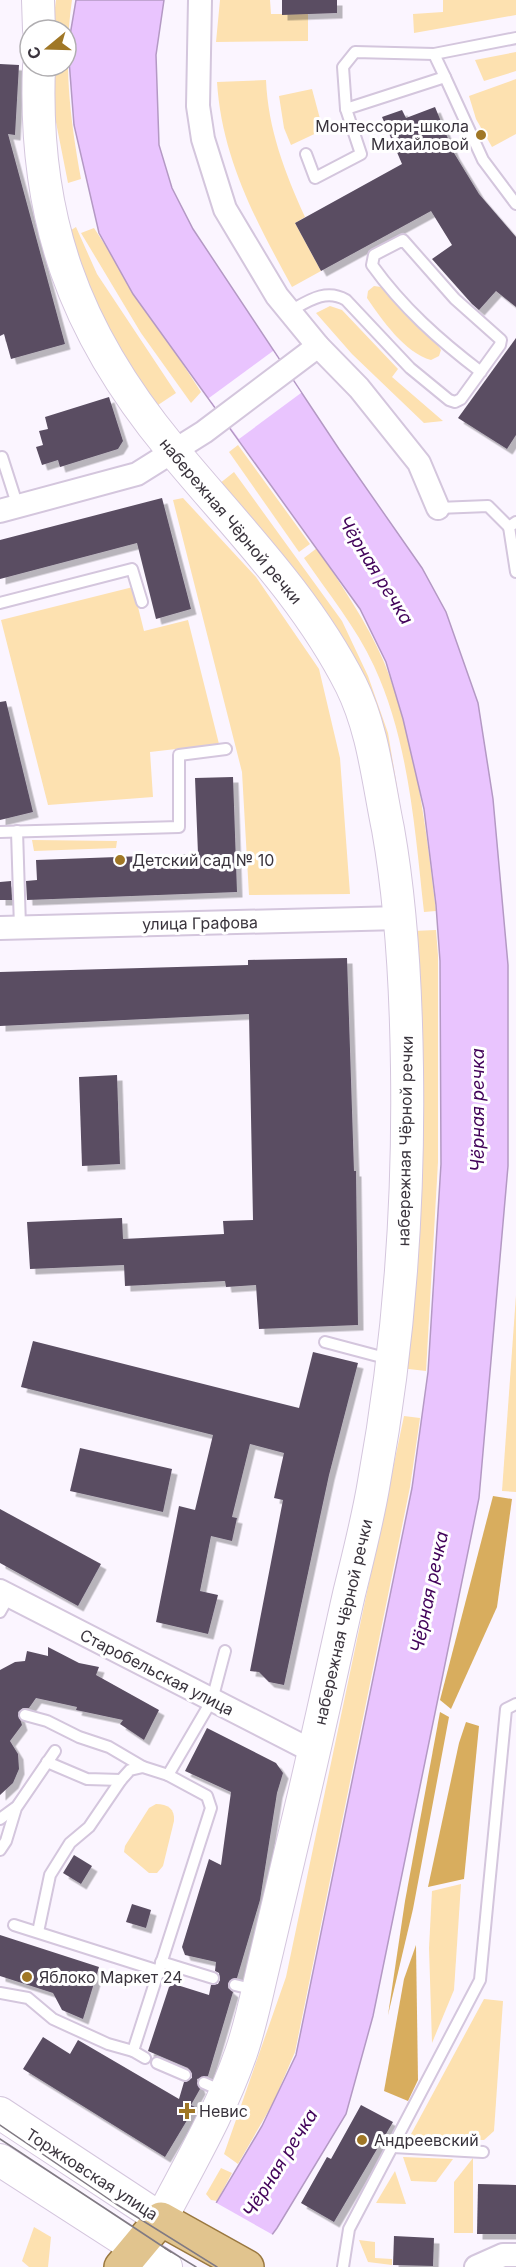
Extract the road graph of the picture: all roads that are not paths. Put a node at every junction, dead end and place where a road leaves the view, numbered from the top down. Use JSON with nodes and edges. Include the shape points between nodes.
{"nodes":[{"id":1,"x":38,"y":0,"type":"edge"},
{"id":2,"x":200,"y":0,"type":"edge"},
{"id":3,"x":39,"y":18,"type":"edge"},
{"id":4,"x":516,"y":38,"type":"edge"},
{"id":5,"x":434,"y":54,"type":"junction"},
{"id":6,"x":446,"y":77,"type":"junction"},
{"id":7,"x":39,"y":78,"type":"edge"},
{"id":8,"x":346,"y":109,"type":"junction"},
{"id":9,"x":306,"y":154,"type":"dead end"},
{"id":10,"x":516,"y":204,"type":"edge"},
{"id":11,"x":290,"y":311,"type":"junction"},
{"id":12,"x":318,"y":346,"type":"junction"},
{"id":13,"x":481,"y":372,"type":"junction"},
{"id":14,"x":172,"y":451,"type":"junction"},
{"id":15,"x":2,"y":457,"type":"dead end"},
{"id":16,"x":438,"y":508,"type":"joint"},
{"id":17,"x":9,"y":509,"type":"edge"},
{"id":18,"x":512,"y":525,"type":"edge"},
{"id":19,"x":516,"y":572,"type":"edge"},
{"id":20,"x":142,"y":602,"type":"dead end"},
{"id":21,"x":0,"y":603,"type":"edge"},
{"id":22,"x":225,"y":749,"type":"dead end"},
{"id":23,"x":17,"y":831,"type":"junction"},
{"id":24,"x":0,"y":832,"type":"edge"},
{"id":25,"x":400,"y":918,"type":"junction"},
{"id":26,"x":10,"y":928,"type":"edge"},
{"id":27,"x":325,"y":1342,"type":"dead end"},
{"id":28,"x":392,"y":1360,"type":"junction"},
{"id":29,"x":3,"y":1599,"type":"edge"},
{"id":30,"x":225,"y":1650,"type":"dead end"},
{"id":31,"x":212,"y":1700,"type":"junction"},
{"id":32,"x":516,"y":1704,"type":"edge"},
{"id":33,"x":24,"y":1715,"type":"dead end"},
{"id":34,"x":55,"y":1751,"type":"dead end"},
{"id":35,"x":314,"y":1752,"type":"junction"},
{"id":36,"x":47,"y":1762,"type":"junction"},
{"id":37,"x":142,"y":1767,"type":"junction"},
{"id":38,"x":168,"y":1775,"type":"junction"},
{"id":39,"x":121,"y":1780,"type":"junction"},
{"id":40,"x":16,"y":1808,"type":"junction"},
{"id":41,"x":0,"y":1820,"type":"edge"},
{"id":42,"x":0,"y":1850,"type":"edge"},
{"id":43,"x":14,"y":1925,"type":"dead end"},
{"id":44,"x":38,"y":1932,"type":"junction"},
{"id":45,"x":160,"y":1967,"type":"junction"},
{"id":46,"x":213,"y":1978,"type":"dead end"},
{"id":47,"x":0,"y":1993,"type":"edge"},
{"id":48,"x":134,"y":2051,"type":"junction"},
{"id":49,"x":145,"y":2058,"type":"dead end"},
{"id":50,"x":158,"y":2063,"type":"dead end"},
{"id":51,"x":185,"y":2075,"type":"dead end"},
{"id":52,"x":0,"y":2113,"type":"edge"},
{"id":53,"x":393,"y":2147,"type":"junction"},
{"id":54,"x":483,"y":2152,"type":"dead end"},
{"id":55,"x":0,"y":2160,"type":"edge"},
{"id":56,"x":173,"y":2226,"type":"junction"},
{"id":57,"x":516,"y":2255,"type":"edge"},
{"id":58,"x":146,"y":2262,"type":"edge"},
{"id":59,"x":247,"y":2267,"type":"edge"},
{"id":60,"x":343,"y":2267,"type":"edge"},
{"id":61,"x":476,"y":2267,"type":"edge"}],
"edges":[{"from":1,"to":3,"type":"street"},
{"from":2,"to":11,"type":"street","via":[[198,105],[212,173],[241,240]]},
{"from":4,"to":5,"type":"lane"},
{"from":5,"to":6,"type":"lane"},
{"from":5,"to":8,"type":"lane","via":[[355,52],[343,67]]},
{"from":6,"to":8,"type":"lane"},
{"from":6,"to":10,"type":"lane","via":[[483,160]]},
{"from":7,"to":14,"type":"street","name":"набережная Чёрной речки","via":[[45,195],[65,273],[120,379]]},
{"from":8,"to":9,"type":"lane","via":[[361,154],[315,178]]},
{"from":11,"to":12,"type":"street"},
{"from":11,"to":13,"type":"lane","via":[[316,297],[337,294],[410,368],[455,402]]},
{"from":12,"to":14,"type":"street","via":[[288,372]]},
{"from":12,"to":16,"type":"street","via":[[359,388],[419,463]]},
{"from":13,"to":13,"type":"lane","via":[[409,312],[372,265],[374,255],[398,240],[407,241],[455,299],[499,335],[500,345]]},
{"from":14,"to":17,"type":"street","via":[[135,474]]},
{"from":14,"to":25,"type":"street","name":"набережная Чёрной речки","via":[[264,555],[305,610],[352,687],[370,737],[394,863]]},
{"from":15,"to":17,"type":"lane"},
{"from":16,"to":18,"type":"lane","via":[[488,506]]},
{"from":18,"to":19,"type":"lane"},
{"from":20,"to":21,"type":"lane","via":[[132,568]]},
{"from":22,"to":23,"type":"lane","via":[[179,754],[179,828]]},
{"from":23,"to":24,"type":"lane"},
{"from":23,"to":26,"type":"lane"},
{"from":25,"to":26,"type":"street","name":"улица Графова"},
{"from":25,"to":28,"type":"street","name":"набережная Чёрной речки","via":[[407,1020],[408,1134],[406,1228]]},
{"from":27,"to":28,"type":"lane"},
{"from":28,"to":35,"type":"street","name":"набережная Чёрной речки","via":[[374,1485]]},
{"from":29,"to":31,"type":"street","name":"Старобельская улица"},
{"from":30,"to":31,"type":"lane"},
{"from":31,"to":35,"type":"street","name":"Старобельская улица"},
{"from":31,"to":38,"type":"lane"},
{"from":32,"to":53,"type":"lane","via":[[506,1709],[480,1980]]},
{"from":33,"to":37,"type":"lane","via":[[109,1747]]},
{"from":34,"to":36,"type":"lane"},
{"from":35,"to":56,"type":"street","name":"набережная Чёрной речки","via":[[246,1988],[242,2052],[214,2088]]},
{"from":36,"to":39,"type":"lane","via":[[87,1779]]},
{"from":36,"to":40,"type":"lane"},
{"from":37,"to":38,"type":"lane"},
{"from":37,"to":39,"type":"lane","via":[[130,1770]]},
{"from":38,"to":45,"type":"lane","via":[[207,1796],[211,1808]]},
{"from":39,"to":44,"type":"lane","via":[[89,1827],[70,1842],[50,1875]]},
{"from":40,"to":41,"type":"lane"},
{"from":40,"to":42,"type":"lane"},
{"from":43,"to":44,"type":"lane"},
{"from":44,"to":45,"type":"lane"},
{"from":45,"to":46,"type":"lane"},
{"from":45,"to":48,"type":"lane"},
{"from":47,"to":48,"type":"lane","via":[[28,1998],[53,2019],[108,2044]]},
{"from":48,"to":49,"type":"lane"},
{"from":50,"to":51,"type":"lane"},
{"from":52,"to":56,"type":"street","name":"Торжковская улица"},
{"from":53,"to":54,"type":"lane"},
{"from":53,"to":60,"type":"lane","via":[[349,2229]]},
{"from":55,"to":58,"type":"street"},
{"from":56,"to":58,"type":"main road","name":"набережная Чёрной речки"},
{"from":56,"to":59,"type":"main road"},
{"from":57,"to":61,"type":"street","via":[[503,2255]]}]}
